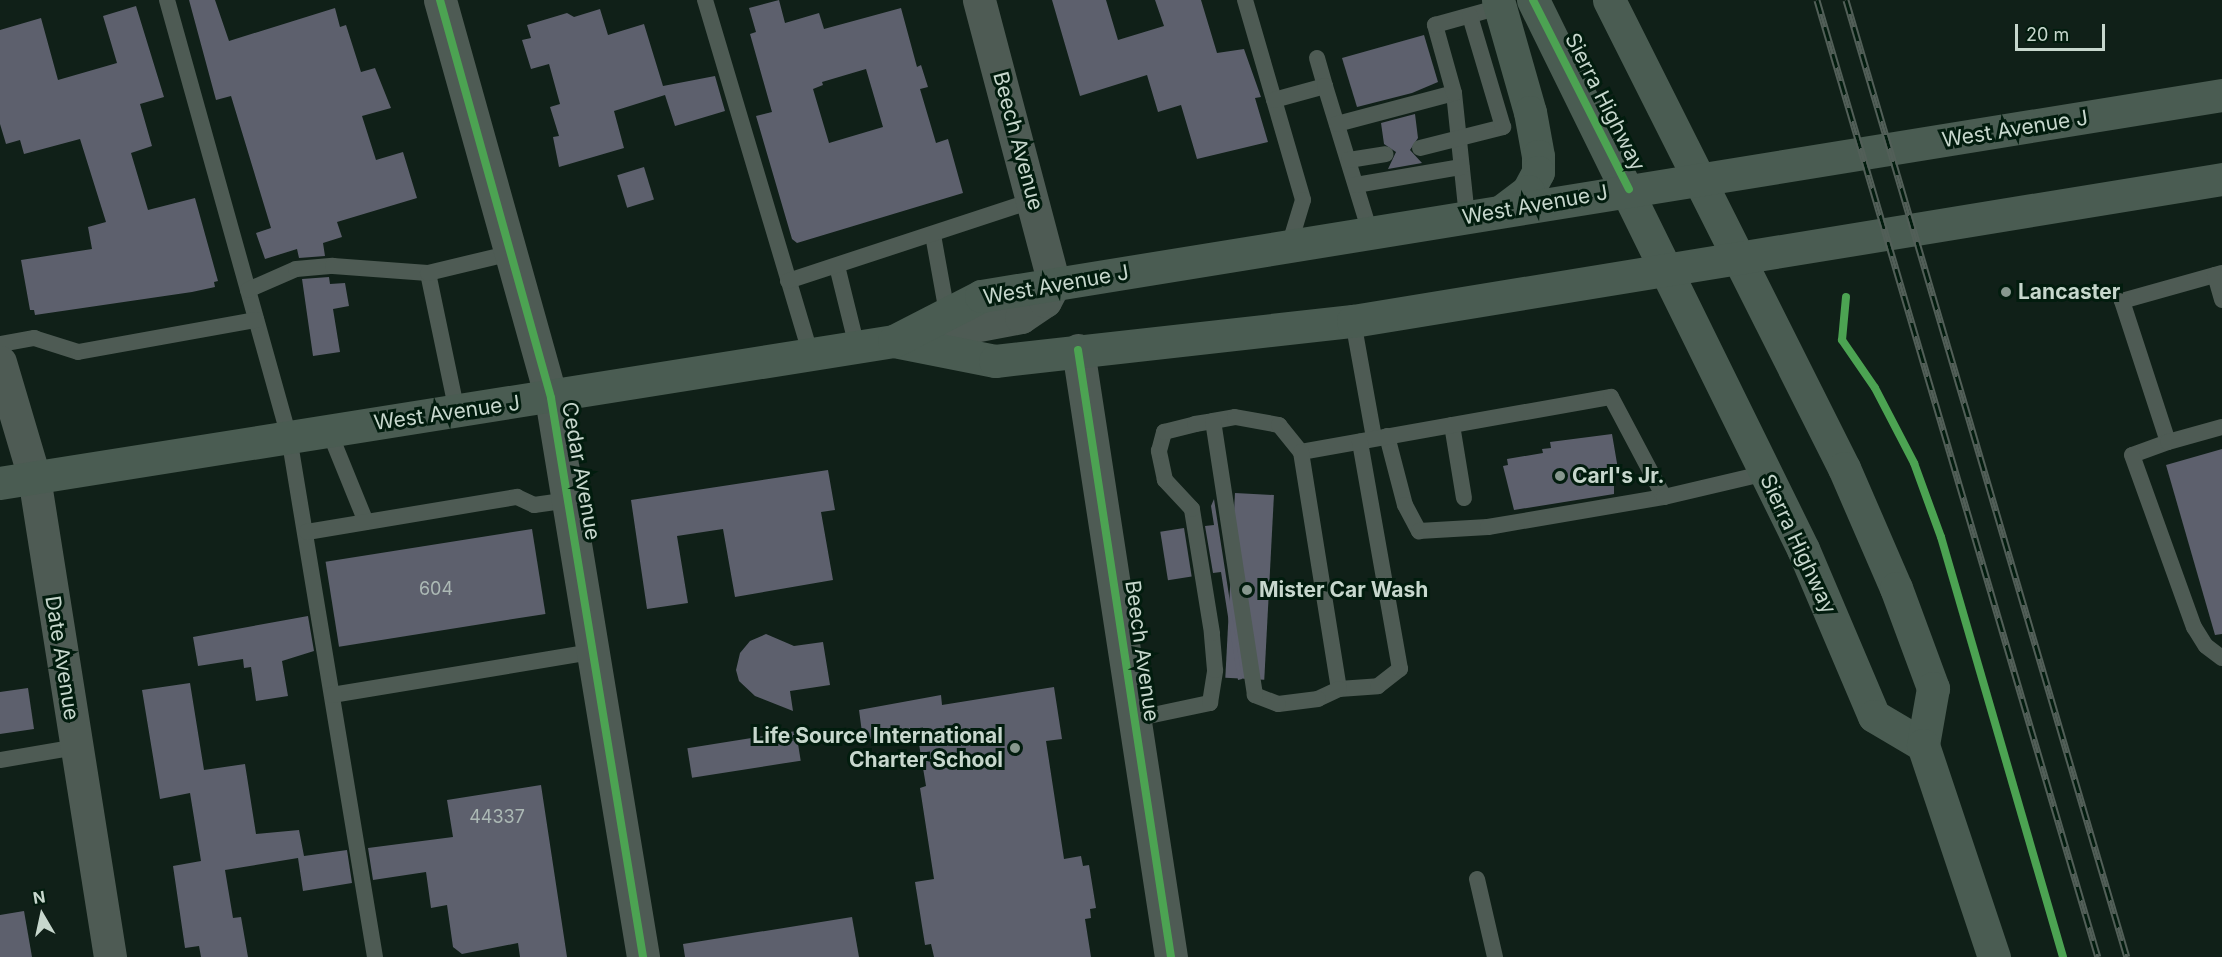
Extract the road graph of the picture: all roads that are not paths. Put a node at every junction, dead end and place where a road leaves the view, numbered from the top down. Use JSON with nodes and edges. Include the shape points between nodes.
{"nodes":[{"id":1,"x":167,"y":0,"type":"edge"},
{"id":2,"x":440,"y":0,"type":"edge"},
{"id":3,"x":705,"y":0,"type":"edge"},
{"id":4,"x":979,"y":0,"type":"edge"},
{"id":5,"x":1245,"y":0,"type":"edge"},
{"id":6,"x":1533,"y":0,"type":"edge"},
{"id":7,"x":1609,"y":0,"type":"edge"},
{"id":8,"x":1489,"y":8,"type":"edge"},
{"id":9,"x":1317,"y":58,"type":"dead end"},
{"id":10,"x":1325,"y":86,"type":"junction"},
{"id":11,"x":1454,"y":93,"type":"junction"},
{"id":12,"x":2222,"y":95,"type":"edge"},
{"id":13,"x":1274,"y":100,"type":"junction"},
{"id":14,"x":1337,"y":124,"type":"junction"},
{"id":15,"x":1458,"y":138,"type":"junction"},
{"id":16,"x":1420,"y":148,"type":"dead end"},
{"id":17,"x":1386,"y":154,"type":"dead end"},
{"id":18,"x":1349,"y":160,"type":"junction"},
{"id":19,"x":1461,"y":167,"type":"junction"},
{"id":20,"x":1699,"y":179,"type":"junction"},
{"id":21,"x":2222,"y":179,"type":"edge"},
{"id":22,"x":1356,"y":185,"type":"junction"},
{"id":23,"x":1629,"y":189,"type":"junction"},
{"id":24,"x":1035,"y":200,"type":"junction"},
{"id":25,"x":1503,"y":210,"type":"junction"},
{"id":26,"x":1467,"y":216,"type":"junction"},
{"id":27,"x":1370,"y":232,"type":"junction"},
{"id":28,"x":933,"y":235,"type":"junction"},
{"id":29,"x":1289,"y":246,"type":"junction"},
{"id":30,"x":511,"y":253,"type":"junction"},
{"id":31,"x":1739,"y":260,"type":"junction"},
{"id":32,"x":837,"y":266,"type":"junction"},
{"id":33,"x":1668,"y":270,"type":"junction"},
{"id":34,"x":428,"y":273,"type":"junction"},
{"id":35,"x":2218,"y":274,"type":"edge"},
{"id":36,"x":788,"y":281,"type":"junction"},
{"id":37,"x":1054,"y":284,"type":"junction"},
{"id":38,"x":248,"y":290,"type":"junction"},
{"id":39,"x":2222,"y":300,"type":"edge"},
{"id":40,"x":947,"y":313,"type":"junction"},
{"id":41,"x":256,"y":320,"type":"junction"},
{"id":42,"x":1353,"y":321,"type":"junction"},
{"id":43,"x":894,"y":341,"type":"junction"},
{"id":44,"x":857,"y":348,"type":"junction"},
{"id":45,"x":1078,"y":350,"type":"junction"},
{"id":46,"x":810,"y":356,"type":"junction"},
{"id":47,"x":1,"y":364,"type":"edge"},
{"id":48,"x":551,"y":398,"type":"junction"},
{"id":49,"x":457,"y":412,"type":"junction"},
{"id":50,"x":1213,"y":421,"type":"junction"},
{"id":51,"x":1452,"y":425,"type":"junction"},
{"id":52,"x":2222,"y":427,"type":"edge"},
{"id":53,"x":329,"y":431,"type":"junction"},
{"id":54,"x":289,"y":437,"type":"junction"},
{"id":55,"x":1374,"y":438,"type":"junction"},
{"id":56,"x":2168,"y":442,"type":"junction"},
{"id":57,"x":1301,"y":452,"type":"junction"},
{"id":58,"x":1766,"y":473,"type":"junction"},
{"id":59,"x":34,"y":477,"type":"junction"},
{"id":60,"x":0,"y":483,"type":"edge"},
{"id":61,"x":1664,"y":497,"type":"junction"},
{"id":62,"x":1464,"y":498,"type":"dead end"},
{"id":63,"x":568,"y":500,"type":"junction"},
{"id":64,"x":366,"y":522,"type":"junction"},
{"id":65,"x":307,"y":532,"type":"junction"},
{"id":66,"x":593,"y":652,"type":"junction"},
{"id":67,"x":2222,"y":658,"type":"edge"},
{"id":68,"x":1339,"y":689,"type":"junction"},
{"id":69,"x":332,"y":695,"type":"junction"},
{"id":70,"x":1134,"y":719,"type":"junction"},
{"id":71,"x":1923,"y":746,"type":"junction"},
{"id":72,"x":76,"y":747,"type":"junction"},
{"id":73,"x":0,"y":760,"type":"edge"},
{"id":74,"x":1477,"y":879,"type":"dead end"},
{"id":75,"x":110,"y":957,"type":"edge"},
{"id":76,"x":375,"y":957,"type":"edge"},
{"id":77,"x":643,"y":957,"type":"edge"},
{"id":78,"x":1171,"y":957,"type":"edge"},
{"id":79,"x":1495,"y":957,"type":"edge"},
{"id":80,"x":1994,"y":957,"type":"edge"}],
"edges":[{"from":1,"to":38,"type":"lane"},
{"from":2,"to":30,"type":"street","name":"Cedar Avenue"},
{"from":3,"to":36,"type":"lane"},
{"from":4,"to":24,"type":"street","name":"Beech Avenue"},
{"from":5,"to":13,"type":"lane"},
{"from":6,"to":23,"type":"main road","name":"Sierra Highway"},
{"from":7,"to":20,"type":"main road"},
{"from":8,"to":11,"type":"lane","via":[[1436,25]]},
{"from":8,"to":15,"type":"lane","via":[[1503,127]]},
{"from":8,"to":25,"type":"main road","via":[[1538,156],[1538,172],[1528,191]]},
{"from":9,"to":10,"type":"lane"},
{"from":10,"to":13,"type":"lane"},
{"from":10,"to":14,"type":"lane"},
{"from":11,"to":14,"type":"lane"},
{"from":11,"to":15,"type":"lane"},
{"from":12,"to":20,"type":"main road","name":"West Avenue J"},
{"from":13,"to":29,"type":"lane","via":[[1303,200]]},
{"from":14,"to":18,"type":"lane"},
{"from":15,"to":16,"type":"lane"},
{"from":15,"to":19,"type":"lane"},
{"from":17,"to":18,"type":"lane"},
{"from":18,"to":22,"type":"lane"},
{"from":19,"to":22,"type":"lane"},
{"from":19,"to":26,"type":"lane"},
{"from":20,"to":23,"type":"main road","name":"West Avenue J"},
{"from":20,"to":31,"type":"main road"},
{"from":21,"to":31,"type":"main road","name":"West Avenue J"},
{"from":22,"to":27,"type":"lane"},
{"from":23,"to":25,"type":"main road","name":"West Avenue J"},
{"from":23,"to":33,"type":"main road","name":"Sierra Highway"},
{"from":24,"to":28,"type":"lane"},
{"from":24,"to":37,"type":"street","name":"Beech Avenue"},
{"from":25,"to":26,"type":"main road","name":"West Avenue J"},
{"from":26,"to":27,"type":"main road","name":"West Avenue J"},
{"from":27,"to":29,"type":"main road","name":"West Avenue J"},
{"from":28,"to":32,"type":"lane"},
{"from":28,"to":40,"type":"lane"},
{"from":29,"to":37,"type":"main road","name":"West Avenue J"},
{"from":30,"to":34,"type":"lane"},
{"from":30,"to":48,"type":"street","name":"Cedar Avenue"},
{"from":31,"to":33,"type":"main road","name":"West Avenue J"},
{"from":31,"to":71,"type":"main road","via":[[1844,468],[1915,636],[1933,688]]},
{"from":32,"to":36,"type":"lane"},
{"from":32,"to":44,"type":"lane"},
{"from":33,"to":42,"type":"main road","name":"West Avenue J"},
{"from":33,"to":58,"type":"main road","name":"Sierra Highway"},
{"from":34,"to":38,"type":"lane","via":[[333,266],[296,269]]},
{"from":34,"to":49,"type":"lane"},
{"from":35,"to":39,"type":"lane"},
{"from":35,"to":56,"type":"lane","via":[[2122,301]]},
{"from":36,"to":46,"type":"lane"},
{"from":37,"to":40,"type":"main road","name":"West Avenue J","via":[[981,296]]},
{"from":37,"to":43,"type":"street","via":[[1045,301],[1021,317]]},
{"from":38,"to":41,"type":"lane"},
{"from":40,"to":43,"type":"main road","name":"West Avenue J"},
{"from":41,"to":47,"type":"lane","via":[[78,351],[34,338]]},
{"from":41,"to":54,"type":"lane"},
{"from":42,"to":45,"type":"main road","name":"West Avenue J"},
{"from":42,"to":55,"type":"lane"},
{"from":43,"to":44,"type":"main road","name":"West Avenue J"},
{"from":43,"to":45,"type":"main road","name":"West Avenue J","via":[[995,361]]},
{"from":44,"to":46,"type":"main road","name":"West Avenue J"},
{"from":45,"to":70,"type":"street","name":"Beech Avenue"},
{"from":46,"to":48,"type":"main road","name":"West Avenue J"},
{"from":47,"to":59,"type":"street","name":"Date Avenue"},
{"from":48,"to":49,"type":"main road","name":"West Avenue J"},
{"from":48,"to":63,"type":"street","name":"Cedar Avenue"},
{"from":49,"to":53,"type":"main road","name":"West Avenue J"},
{"from":50,"to":57,"type":"lane","via":[[1235,417],[1279,424]]},
{"from":50,"to":68,"type":"lane","via":[[1256,695],[1278,704],[1318,699]]},
{"from":50,"to":70,"type":"lane","via":[[1164,432],[1159,451],[1165,480],[1191,509],[1212,633],[1215,670],[1210,703]]},
{"from":51,"to":55,"type":"lane"},
{"from":51,"to":61,"type":"lane","via":[[1611,397]]},
{"from":51,"to":62,"type":"lane"},
{"from":52,"to":56,"type":"lane"},
{"from":53,"to":54,"type":"main road","name":"West Avenue J"},
{"from":53,"to":64,"type":"lane"},
{"from":54,"to":59,"type":"main road","name":"West Avenue J"},
{"from":54,"to":65,"type":"lane"},
{"from":55,"to":57,"type":"lane"},
{"from":55,"to":61,"type":"lane","via":[[1419,531],[1488,527]]},
{"from":55,"to":68,"type":"lane","via":[[1400,669],[1378,686]]},
{"from":56,"to":67,"type":"lane","via":[[2132,454],[2194,627],[2206,646]]},
{"from":57,"to":68,"type":"lane"},
{"from":58,"to":61,"type":"lane"},
{"from":58,"to":71,"type":"main road","name":"Sierra Highway","via":[[1874,716]]},
{"from":59,"to":60,"type":"main road","name":"West Avenue J"},
{"from":59,"to":72,"type":"street","name":"Date Avenue"},
{"from":63,"to":64,"type":"lane","via":[[534,505],[517,497]]},
{"from":63,"to":66,"type":"street","name":"Cedar Avenue"},
{"from":64,"to":65,"type":"lane"},
{"from":65,"to":69,"type":"lane"},
{"from":66,"to":69,"type":"lane"},
{"from":66,"to":77,"type":"street","name":"Cedar Avenue"},
{"from":69,"to":76,"type":"lane"},
{"from":70,"to":78,"type":"street","name":"Beech Avenue"},
{"from":71,"to":80,"type":"main road"},
{"from":72,"to":73,"type":"lane"},
{"from":72,"to":75,"type":"street","name":"Date Avenue"},
{"from":74,"to":79,"type":"lane"}]}
